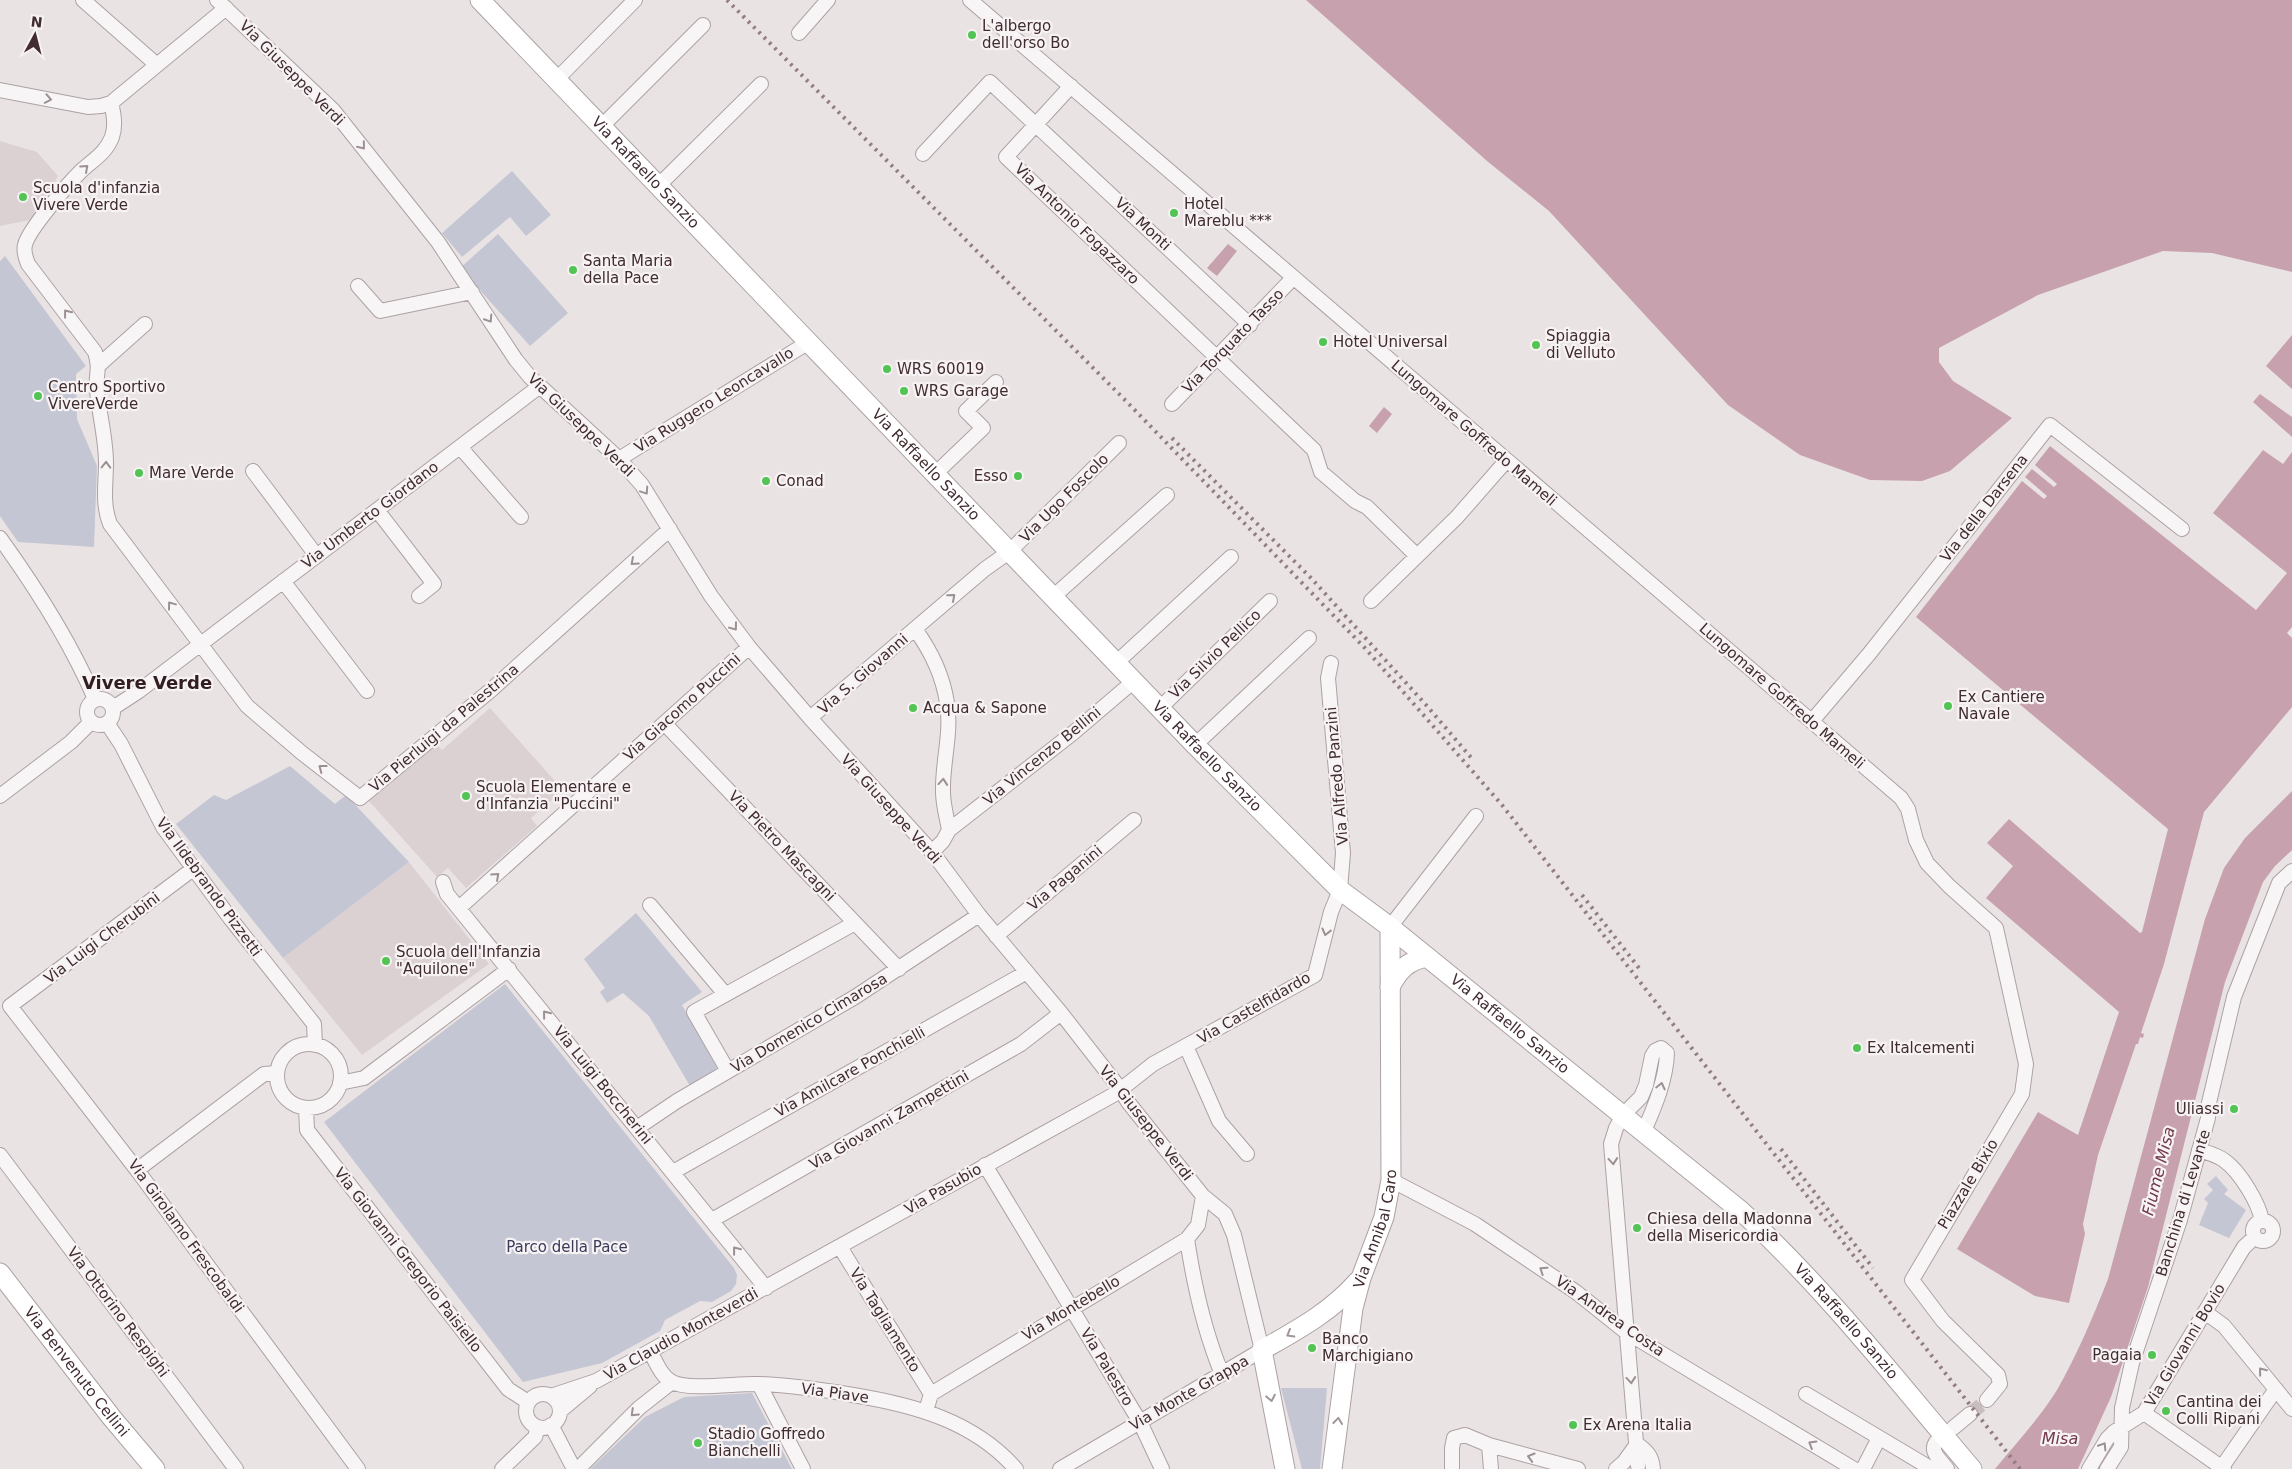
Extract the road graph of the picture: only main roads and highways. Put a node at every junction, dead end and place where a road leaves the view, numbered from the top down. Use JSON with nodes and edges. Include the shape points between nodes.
{"nodes":[{"id":1,"x":480,"y":0,"type":"edge"},
{"id":2,"x":1390,"y":927,"type":"junction"},
{"id":3,"x":1427,"y":957,"type":"junction"},
{"id":4,"x":1390,"y":987,"type":"junction"},
{"id":5,"x":0,"y":1273,"type":"edge"},
{"id":6,"x":1360,"y":1278,"type":"junction"},
{"id":7,"x":1318,"y":1318,"type":"junction"},
{"id":8,"x":1348,"y":1340,"type":"junction"},
{"id":9,"x":155,"y":1469,"type":"edge"},
{"id":10,"x":1285,"y":1469,"type":"edge"},
{"id":11,"x":1332,"y":1469,"type":"edge"},
{"id":12,"x":1972,"y":1469,"type":"edge"}],
"edges":[{"from":1,"to":2,"type":"main road","name":"Via Raffaello Sanzio","via":[[1195,745],[1340,890]]},
{"from":2,"to":3,"type":"main road","name":"Via Raffaello Sanzio"},
{"from":2,"to":4,"type":"main road","name":"Via Annibal Caro"},
{"from":3,"to":4,"type":"main road","via":[[1406,964]]},
{"from":3,"to":12,"type":"main road","name":"Via Raffaello Sanzio","via":[[1742,1211],[1778,1245]]},
{"from":4,"to":6,"type":"main road","name":"Via Annibal Caro","via":[[1391,1180],[1384,1217]]},
{"from":5,"to":9,"type":"main road","name":"Via Benvenuto Cellini"},
{"from":6,"to":7,"type":"main road","name":"Via Monte Grappa","via":[[1342,1300]]},
{"from":6,"to":8,"type":"main road","name":"Via Annibal Caro"},
{"from":7,"to":8,"type":"main road","via":[[1332,1320],[1342,1328]]},
{"from":7,"to":10,"type":"main road","name":"Via Monte Grappa","one_way":true,"via":[[1262,1350]]},
{"from":11,"to":8,"type":"main road","name":"Via Annibal Caro","one_way":true}]}
